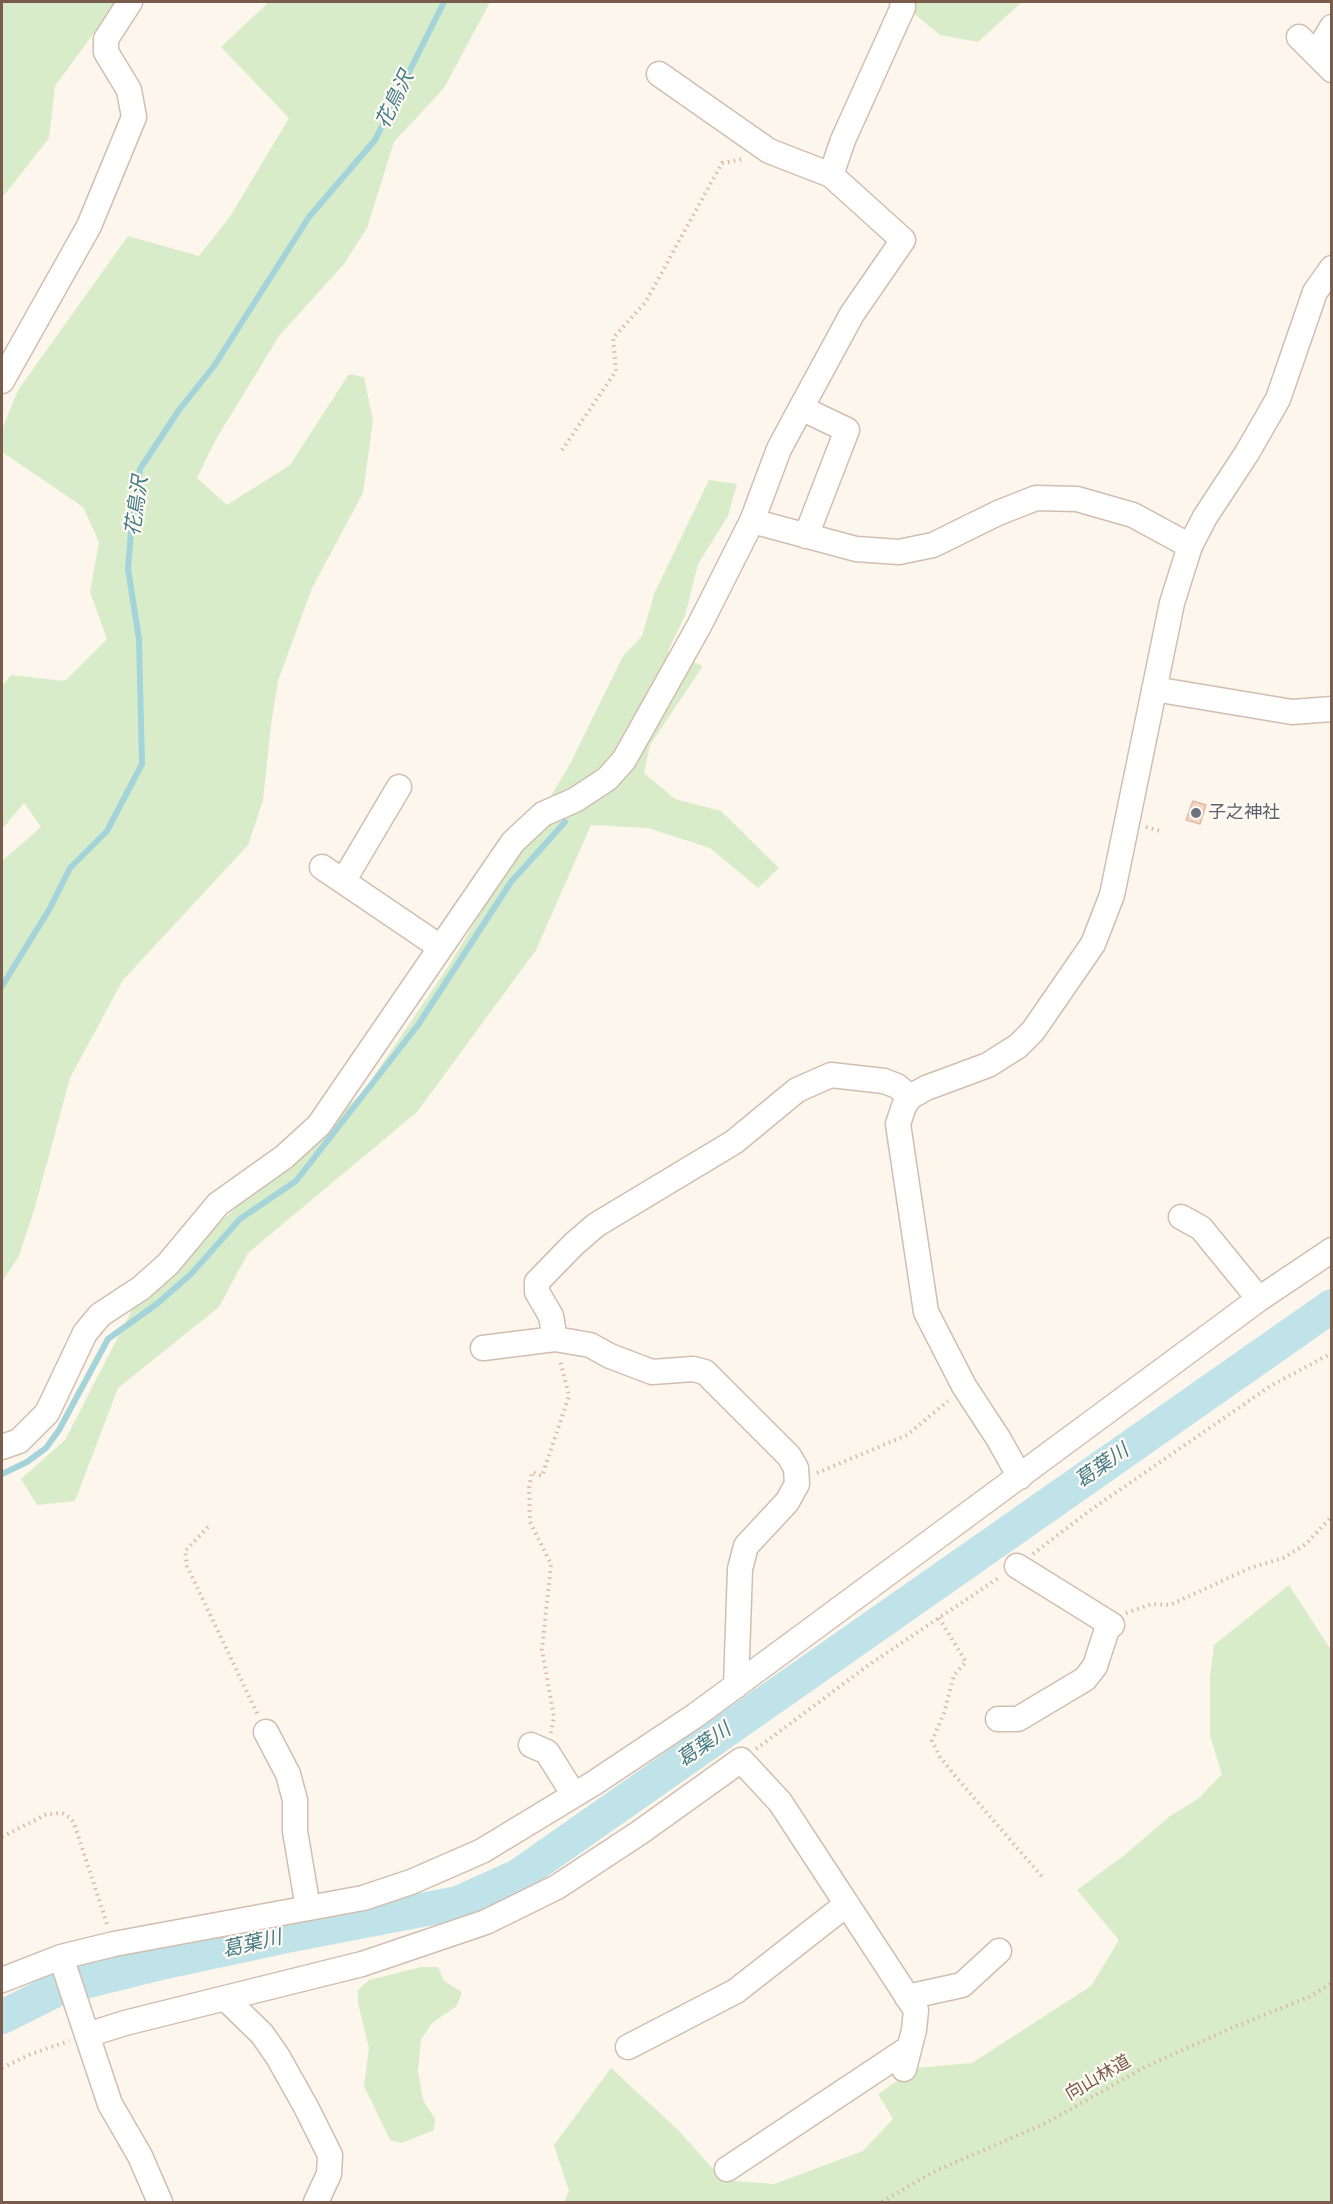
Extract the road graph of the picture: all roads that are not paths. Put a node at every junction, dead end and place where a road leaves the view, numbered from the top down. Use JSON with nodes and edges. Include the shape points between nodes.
{"nodes":[{"id":1,"x":130,"y":2,"type":"edge"},
{"id":2,"x":902,"y":2,"type":"edge"},
{"id":3,"x":1332,"y":27,"type":"edge"},
{"id":4,"x":1299,"y":37,"type":"dead end"},
{"id":5,"x":1324,"y":62,"type":"edge"},
{"id":6,"x":658,"y":74,"type":"dead end"},
{"id":7,"x":831,"y":175,"type":"junction"},
{"id":8,"x":1332,"y":268,"type":"edge"},
{"id":9,"x":2,"y":381,"type":"edge"},
{"id":10,"x":801,"y":408,"type":"junction"},
{"id":11,"x":752,"y":521,"type":"junction"},
{"id":12,"x":806,"y":536,"type":"junction"},
{"id":13,"x":1190,"y":546,"type":"junction"},
{"id":14,"x":1154,"y":689,"type":"junction"},
{"id":15,"x":1332,"y":709,"type":"edge"},
{"id":16,"x":399,"y":787,"type":"dead end"},
{"id":17,"x":322,"y":867,"type":"dead end"},
{"id":18,"x":344,"y":880,"type":"junction"},
{"id":19,"x":441,"y":947,"type":"junction"},
{"id":20,"x":910,"y":1097,"type":"junction"},
{"id":21,"x":1181,"y":1217,"type":"dead end"},
{"id":22,"x":1331,"y":1252,"type":"edge"},
{"id":23,"x":1259,"y":1299,"type":"junction"},
{"id":24,"x":555,"y":1339,"type":"junction"},
{"id":25,"x":483,"y":1348,"type":"dead end"},
{"id":26,"x":2,"y":1447,"type":"edge"},
{"id":27,"x":1020,"y":1477,"type":"junction"},
{"id":28,"x":1017,"y":1566,"type":"dead end"},
{"id":29,"x":736,"y":1686,"type":"junction"},
{"id":30,"x":998,"y":1719,"type":"dead end"},
{"id":31,"x":266,"y":1732,"type":"road end"},
{"id":32,"x":539,"y":1748,"type":"road end"},
{"id":33,"x":574,"y":1796,"type":"junction"},
{"id":34,"x":847,"y":1904,"type":"junction"},
{"id":35,"x":308,"y":1908,"type":"junction"},
{"id":36,"x":999,"y":1951,"type":"dead end"},
{"id":37,"x":63,"y":1961,"type":"junction"},
{"id":38,"x":2,"y":1980,"type":"edge"},
{"id":39,"x":908,"y":1997,"type":"junction"},
{"id":40,"x":226,"y":1999,"type":"junction"},
{"id":41,"x":86,"y":2032,"type":"junction"},
{"id":42,"x":628,"y":2047,"type":"dead end"},
{"id":43,"x":727,"y":2169,"type":"dead end"},
{"id":44,"x":160,"y":2202,"type":"edge"},
{"id":45,"x":316,"y":2202,"type":"edge"}],
"edges":[{"from":1,"to":9,"type":"street","via":[[106,39],[106,52],[129,90],[134,117],[89,225]]},
{"from":2,"to":7,"type":"street"},
{"from":3,"to":5,"type":"street"},
{"from":4,"to":5,"type":"street"},
{"from":6,"to":7,"type":"street","via":[[769,152]]},
{"from":7,"to":10,"type":"street","via":[[903,240],[852,314]]},
{"from":8,"to":13,"type":"street","via":[[1315,292],[1278,399]]},
{"from":10,"to":11,"type":"street","via":[[779,449]]},
{"from":10,"to":12,"type":"street","via":[[847,430]]},
{"from":11,"to":12,"type":"street"},
{"from":11,"to":19,"type":"street","via":[[624,760],[607,779],[575,800],[543,814],[513,842]]},
{"from":12,"to":13,"type":"street","via":[[856,549],[899,552],[933,545],[998,513],[1046,498],[1077,499],[1133,515]]},
{"from":13,"to":14,"type":"street","via":[[1172,603]]},
{"from":14,"to":15,"type":"street","via":[[1292,712]]},
{"from":14,"to":20,"type":"street","via":[[1112,895],[1093,944],[1033,1031],[1018,1046],[988,1065]]},
{"from":16,"to":18,"type":"street"},
{"from":17,"to":18,"type":"street"},
{"from":18,"to":19,"type":"street"},
{"from":19,"to":26,"type":"street","via":[[319,1125],[284,1157],[218,1204],[168,1264],[100,1316],[85,1333],[48,1413],[19,1441]]},
{"from":20,"to":24,"type":"street","via":[[884,1081],[831,1075],[797,1090],[734,1142],[596,1225],[537,1282],[537,1292],[551,1316]]},
{"from":20,"to":27,"type":"street","via":[[898,1124],[926,1312],[964,1386]]},
{"from":21,"to":23,"type":"street","via":[[1201,1228]]},
{"from":22,"to":23,"type":"street"},
{"from":23,"to":27,"type":"street"},
{"from":24,"to":25,"type":"street"},
{"from":24,"to":29,"type":"street","via":[[590,1345],[652,1372],[705,1372],[789,1456],[796,1468],[797,1484],[787,1502],[746,1546],[740,1569]]},
{"from":27,"to":29,"type":"street"},
{"from":28,"to":30,"type":"street","via":[[1112,1625],[1085,1679],[1018,1719]]},
{"from":29,"to":33,"type":"street"},
{"from":31,"to":35,"type":"street","via":[[288,1774],[295,1800],[295,1832]]},
{"from":32,"to":33,"type":"street"},
{"from":33,"to":35,"type":"street","via":[[482,1851],[411,1882],[363,1898]]},
{"from":34,"to":39,"type":"street"},
{"from":34,"to":40,"type":"street","via":[[780,1802],[741,1760],[557,1887],[486,1922],[362,1964]]},
{"from":34,"to":42,"type":"street","via":[[736,1991]]},
{"from":35,"to":37,"type":"street","via":[[114,1944]]},
{"from":36,"to":39,"type":"street","via":[[962,1985]]},
{"from":37,"to":38,"type":"street"},
{"from":37,"to":41,"type":"street"},
{"from":39,"to":43,"type":"street","via":[[916,2010],[906,2058]]},
{"from":40,"to":41,"type":"street"},
{"from":40,"to":45,"type":"street","via":[[262,2034],[278,2057],[330,2154],[329,2174]]},
{"from":41,"to":44,"type":"street","via":[[110,2104],[140,2156]]}]}
